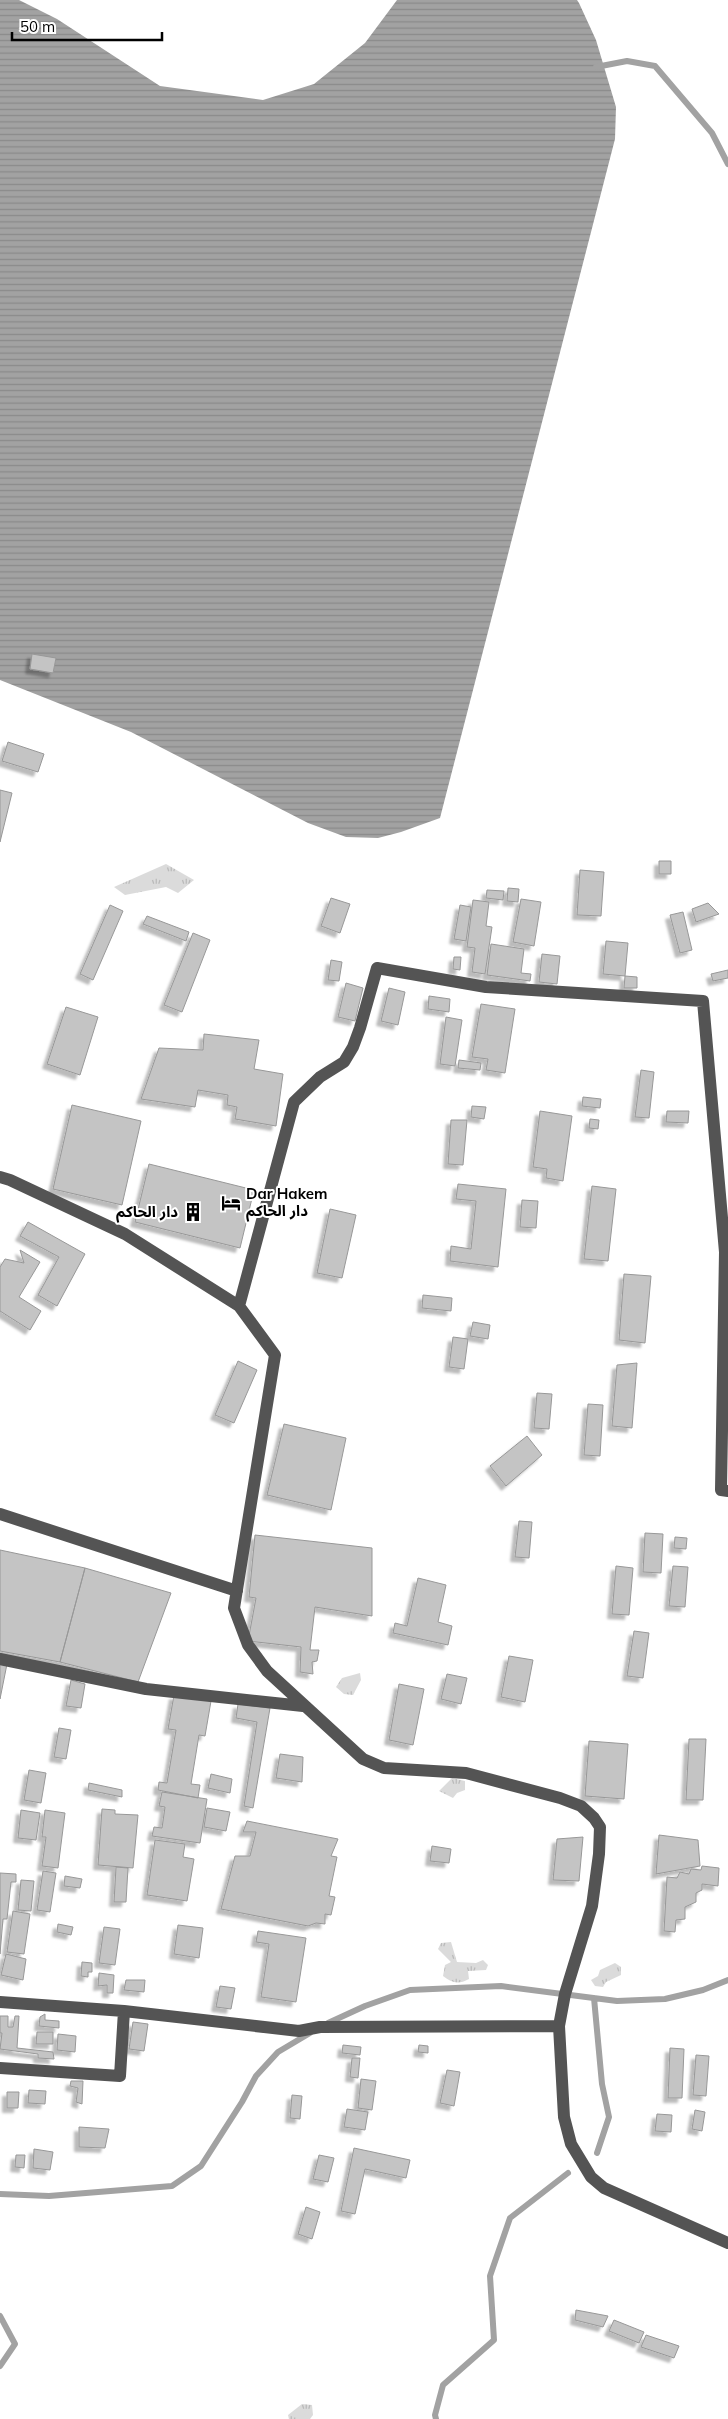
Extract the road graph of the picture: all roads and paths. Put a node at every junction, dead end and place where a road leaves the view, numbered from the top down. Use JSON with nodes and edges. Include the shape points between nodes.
{"nodes":[{"id":1,"x":0,"y":1178,"type":"edge"},
{"id":2,"x":726,"y":1253,"type":"edge"},
{"id":3,"x":239,"y":1306,"type":"junction"},
{"id":4,"x":728,"y":1490,"type":"edge"},
{"id":5,"x":0,"y":1514,"type":"edge"},
{"id":6,"x":236,"y":1591,"type":"junction"},
{"id":7,"x":0,"y":1659,"type":"edge"},
{"id":8,"x":303,"y":1706,"type":"junction"},
{"id":9,"x":0,"y":2002,"type":"edge"},
{"id":10,"x":124,"y":2011,"type":"junction"},
{"id":11,"x":559,"y":2026,"type":"junction"},
{"id":12,"x":0,"y":2068,"type":"edge"},
{"id":13,"x":728,"y":2243,"type":"edge"}],
"edges":[{"from":1,"to":3,"type":"street","via":[[125,1234]]},
{"from":2,"to":3,"type":"street","via":[[703,1001],[486,987],[377,968],[353,1048],[344,1062],[320,1077],[294,1102]]},
{"from":2,"to":4,"type":"street","via":[[721,1490]]},
{"from":3,"to":6,"type":"street","via":[[275,1355]]},
{"from":5,"to":6,"type":"street"},
{"from":6,"to":8,"type":"street","via":[[234,1608],[248,1645],[267,1671]]},
{"from":7,"to":8,"type":"street","via":[[146,1689]]},
{"from":8,"to":11,"type":"street","via":[[358,1756],[384,1768],[466,1773],[560,1798],[581,1806],[594,1818],[600,1826],[592,1906],[565,1994]]},
{"from":9,"to":10,"type":"street"},
{"from":10,"to":11,"type":"street","via":[[299,2031],[320,2027]]},
{"from":10,"to":12,"type":"street","via":[[120,2076]]},
{"from":11,"to":13,"type":"street","via":[[564,2117],[571,2144],[591,2177],[622,2197]]}]}
